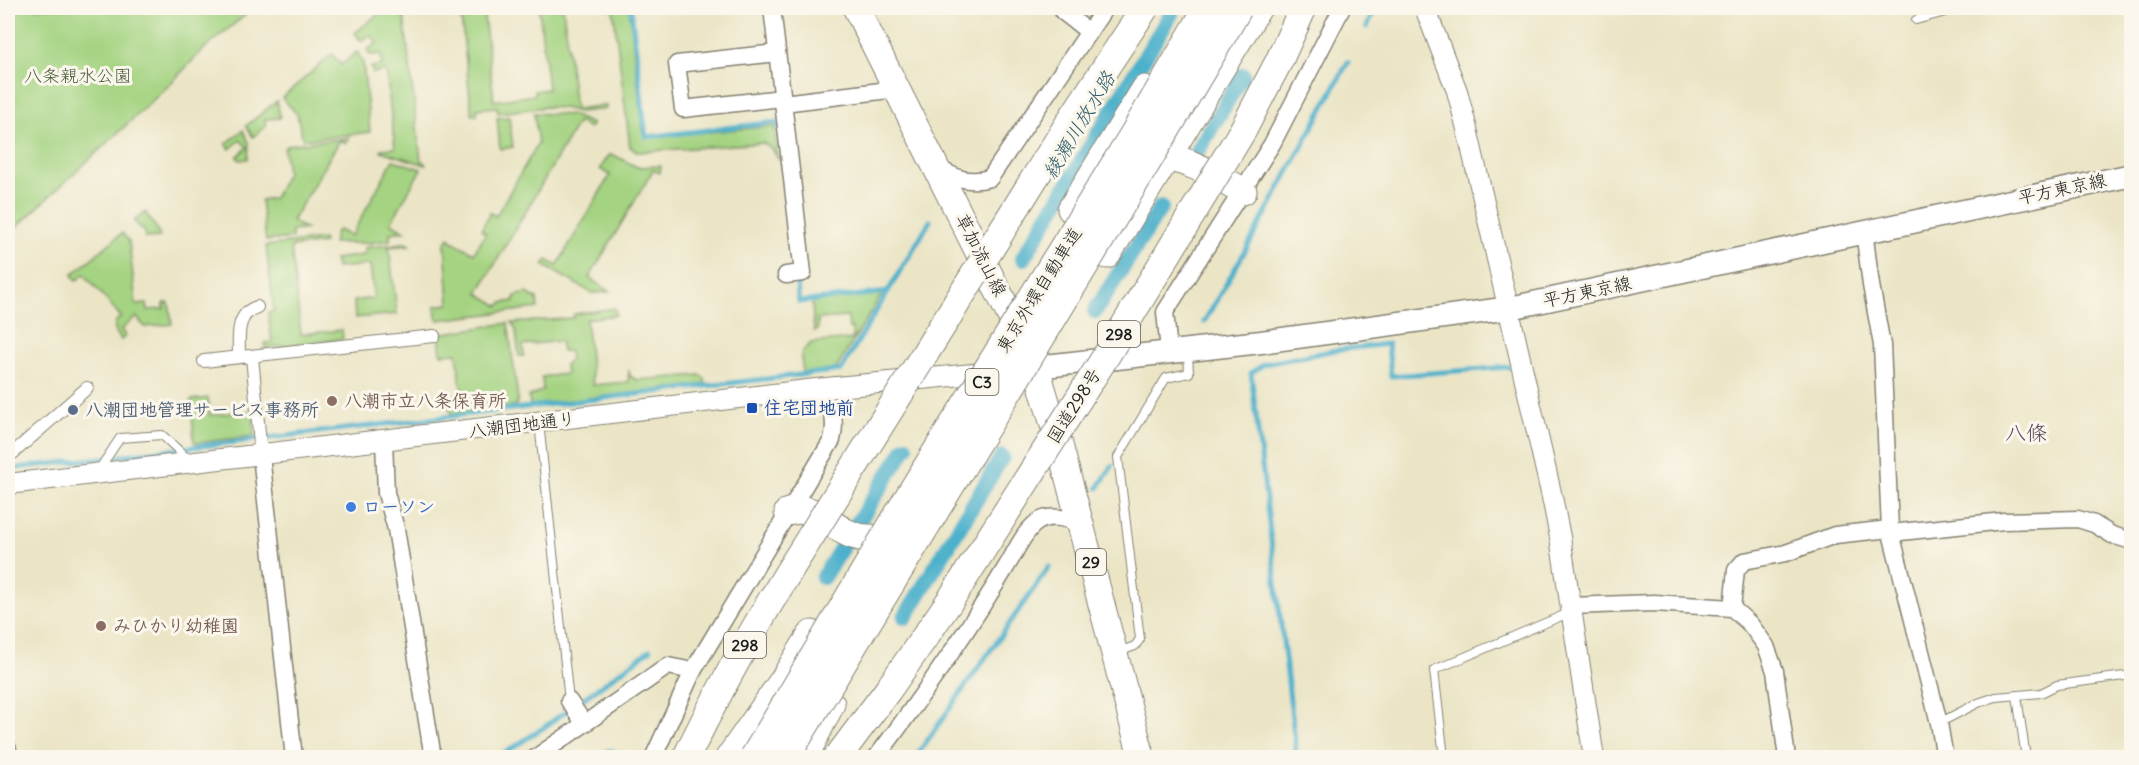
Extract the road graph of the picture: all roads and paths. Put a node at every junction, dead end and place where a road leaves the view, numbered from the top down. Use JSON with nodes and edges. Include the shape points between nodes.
{"nodes":[{"id":1,"x":772,"y":8,"type":"edge"},
{"id":2,"x":856,"y":8,"type":"edge"},
{"id":3,"x":1062,"y":8,"type":"edge"},
{"id":4,"x":1105,"y":8,"type":"edge"},
{"id":5,"x":1145,"y":8,"type":"edge"},
{"id":6,"x":1195,"y":8,"type":"edge"},
{"id":7,"x":1209,"y":8,"type":"edge"},
{"id":8,"x":1237,"y":8,"type":"edge"},
{"id":9,"x":1258,"y":8,"type":"edge"},
{"id":10,"x":1303,"y":8,"type":"edge"},
{"id":11,"x":1341,"y":8,"type":"edge"},
{"id":12,"x":1425,"y":8,"type":"edge"},
{"id":13,"x":1960,"y":8,"type":"edge"},
{"id":14,"x":1916,"y":20,"type":"dead end"},
{"id":15,"x":1089,"y":32,"type":"junction"},
{"id":16,"x":777,"y":53,"type":"junction"},
{"id":17,"x":897,"y":89,"type":"junction"},
{"id":18,"x":783,"y":100,"type":"junction"},
{"id":19,"x":1167,"y":158,"type":"junction"},
{"id":20,"x":935,"y":167,"type":"junction"},
{"id":21,"x":2132,"y":175,"type":"edge"},
{"id":22,"x":1243,"y":191,"type":"junction"},
{"id":23,"x":1864,"y":231,"type":"junction"},
{"id":24,"x":786,"y":274,"type":"dead end"},
{"id":25,"x":257,"y":307,"type":"dead end"},
{"id":26,"x":1510,"y":308,"type":"junction"},
{"id":27,"x":1009,"y":310,"type":"junction"},
{"id":28,"x":434,"y":336,"type":"dead end"},
{"id":29,"x":1178,"y":350,"type":"junction"},
{"id":30,"x":252,"y":356,"type":"junction"},
{"id":31,"x":239,"y":357,"type":"junction"},
{"id":32,"x":204,"y":361,"type":"dead end"},
{"id":33,"x":1036,"y":368,"type":"junction"},
{"id":34,"x":969,"y":375,"type":"junction"},
{"id":35,"x":87,"y":388,"type":"dead end"},
{"id":36,"x":816,"y":389,"type":"junction"},
{"id":37,"x":539,"y":423,"type":"junction"},
{"id":38,"x":384,"y":441,"type":"junction"},
{"id":39,"x":8,"y":454,"type":"edge"},
{"id":40,"x":261,"y":454,"type":"junction"},
{"id":41,"x":191,"y":463,"type":"junction"},
{"id":42,"x":97,"y":474,"type":"junction"},
{"id":43,"x":8,"y":484,"type":"edge"},
{"id":44,"x":788,"y":512,"type":"junction"},
{"id":45,"x":1081,"y":524,"type":"junction"},
{"id":46,"x":1890,"y":531,"type":"junction"},
{"id":47,"x":871,"y":538,"type":"junction"},
{"id":48,"x":2132,"y":541,"type":"edge"},
{"id":49,"x":1732,"y":608,"type":"junction"},
{"id":50,"x":1571,"y":609,"type":"junction"},
{"id":51,"x":1114,"y":653,"type":"junction"},
{"id":52,"x":693,"y":671,"type":"junction"},
{"id":53,"x":2132,"y":675,"type":"edge"},
{"id":54,"x":2017,"y":696,"type":"junction"},
{"id":55,"x":572,"y":704,"type":"joint"},
{"id":56,"x":584,"y":723,"type":"junction"},
{"id":57,"x":1939,"y":723,"type":"junction"},
{"id":58,"x":8,"y":749,"type":"edge"},
{"id":59,"x":9,"y":758,"type":"edge"},
{"id":60,"x":294,"y":758,"type":"edge"},
{"id":61,"x":434,"y":758,"type":"edge"},
{"id":62,"x":536,"y":758,"type":"edge"},
{"id":63,"x":653,"y":758,"type":"edge"},
{"id":64,"x":686,"y":758,"type":"edge"},
{"id":65,"x":729,"y":758,"type":"edge"},
{"id":66,"x":755,"y":758,"type":"edge"},
{"id":67,"x":784,"y":758,"type":"edge"},
{"id":68,"x":804,"y":758,"type":"edge"},
{"id":69,"x":837,"y":758,"type":"edge"},
{"id":70,"x":876,"y":758,"type":"edge"},
{"id":71,"x":1142,"y":758,"type":"edge"},
{"id":72,"x":1444,"y":758,"type":"edge"},
{"id":73,"x":1594,"y":758,"type":"edge"},
{"id":74,"x":1787,"y":758,"type":"edge"},
{"id":75,"x":1945,"y":758,"type":"edge"},
{"id":76,"x":2026,"y":758,"type":"edge"}],
"edges":[{"from":1,"to":16,"type":"street"},
{"from":2,"to":17,"type":"main road","name":"草加流山線","number":"29"},
{"from":3,"to":15,"type":"street"},
{"from":4,"to":15,"type":"street"},
{"from":5,"to":64,"type":"highway","number":"298","bridge":true,"via":[[776,589]]},
{"from":6,"to":27,"type":"highway","number":"298"},
{"from":7,"to":66,"type":"highway","name":"東京外環自動車道","number":"C3","bridge":true},
{"from":8,"to":67,"type":"highway","name":"東京外環自動車道","number":"C3","bridge":true},
{"from":9,"to":19,"type":"highway"},
{"from":10,"to":69,"type":"highway","name":"国道298号","number":"298","bridge":true,"via":[[1243,130],[1106,356],[949,602]]},
{"from":11,"to":22,"type":"street","via":[[1272,144]]},
{"from":12,"to":26,"type":"street","via":[[1457,92]]},
{"from":13,"to":14,"type":"lane"},
{"from":15,"to":20,"type":"street","via":[[990,178],[976,182]]},
{"from":16,"to":18,"type":"street"},
{"from":16,"to":18,"type":"street","via":[[677,63],[683,109]]},
{"from":17,"to":18,"type":"street"},
{"from":17,"to":20,"type":"main road","name":"草加流山線","number":"29"},
{"from":18,"to":24,"type":"street","via":[[803,273]]},
{"from":19,"to":22,"type":"highway","via":[[1178,159]]},
{"from":19,"to":33,"type":"highway"},
{"from":20,"to":27,"type":"main road","name":"草加流山線","number":"29"},
{"from":21,"to":23,"type":"main road","name":"平方東京線"},
{"from":22,"to":29,"type":"street","via":[[1166,312]]},
{"from":23,"to":26,"type":"main road","name":"平方東京線"},
{"from":23,"to":46,"type":"street","via":[[1882,345]]},
{"from":25,"to":31,"type":"street","via":[[243,316]]},
{"from":26,"to":29,"type":"main road","name":"平方東京線"},
{"from":26,"to":50,"type":"street","via":[[1554,507]]},
{"from":27,"to":33,"type":"main road","name":"草加流山線","number":"29"},
{"from":27,"to":34,"type":"highway","number":"298"},
{"from":28,"to":30,"type":"street"},
{"from":29,"to":33,"type":"main road","name":"平方東京線"},
{"from":29,"to":51,"type":"lane","via":[[1189,373],[1166,378],[1118,457],[1140,639],[1135,646]]},
{"from":30,"to":31,"type":"street"},
{"from":30,"to":40,"type":"street"},
{"from":31,"to":32,"type":"street"},
{"from":33,"to":34,"type":"street","name":"八潮団地通り"},
{"from":33,"to":45,"type":"main road","name":"草加流山線","number":"29"},
{"from":33,"to":68,"type":"highway","via":[[828,709]]},
{"from":34,"to":36,"type":"street","name":"八潮団地通り"},
{"from":34,"to":47,"type":"highway","number":"298"},
{"from":35,"to":39,"type":"street"},
{"from":36,"to":37,"type":"street","name":"八潮団地通り"},
{"from":36,"to":44,"type":"street","via":[[836,426],[832,440]]},
{"from":37,"to":38,"type":"street","name":"八潮団地通り"},
{"from":37,"to":55,"type":"lane"},
{"from":38,"to":40,"type":"street","name":"八潮団地通り"},
{"from":38,"to":61,"type":"street","via":[[386,493],[396,530]]},
{"from":40,"to":41,"type":"street","name":"八潮団地通り"},
{"from":40,"to":60,"type":"street"},
{"from":41,"to":42,"type":"street","name":"八潮団地通り"},
{"from":41,"to":42,"type":"lane","via":[[162,435],[120,438]]},
{"from":42,"to":43,"type":"street","name":"八潮団地通り"},
{"from":44,"to":47,"type":"highway","via":[[812,513],[850,535]]},
{"from":44,"to":52,"type":"street"},
{"from":45,"to":51,"type":"main road","name":"草加流山線","number":"29"},
{"from":45,"to":70,"type":"street","via":[[1053,517],[1040,520],[1027,534],[975,618]]},
{"from":46,"to":48,"type":"street","via":[[2078,519]]},
{"from":46,"to":49,"type":"street","via":[[1835,535],[1786,553],[1744,561],[1736,570]]},
{"from":46,"to":57,"type":"street"},
{"from":47,"to":65,"type":"highway","number":"298","via":[[784,679]]},
{"from":49,"to":50,"type":"street","via":[[1654,603]]},
{"from":49,"to":74,"type":"street","via":[[1766,646],[1775,671]]},
{"from":50,"to":72,"type":"lane","via":[[1434,670]]},
{"from":50,"to":73,"type":"street"},
{"from":51,"to":71,"type":"main road","name":"草加流山線","number":"29"},
{"from":52,"to":56,"type":"street","via":[[668,666]]},
{"from":52,"to":63,"type":"street"},
{"from":53,"to":54,"type":"lane","via":[[2057,685],[2041,693]]},
{"from":54,"to":57,"type":"lane","via":[[1978,703]]},
{"from":54,"to":76,"type":"lane"},
{"from":55,"to":56,"type":"street"},
{"from":56,"to":62,"type":"street"},
{"from":57,"to":75,"type":"street"},
{"from":58,"to":59,"type":"street"}]}
